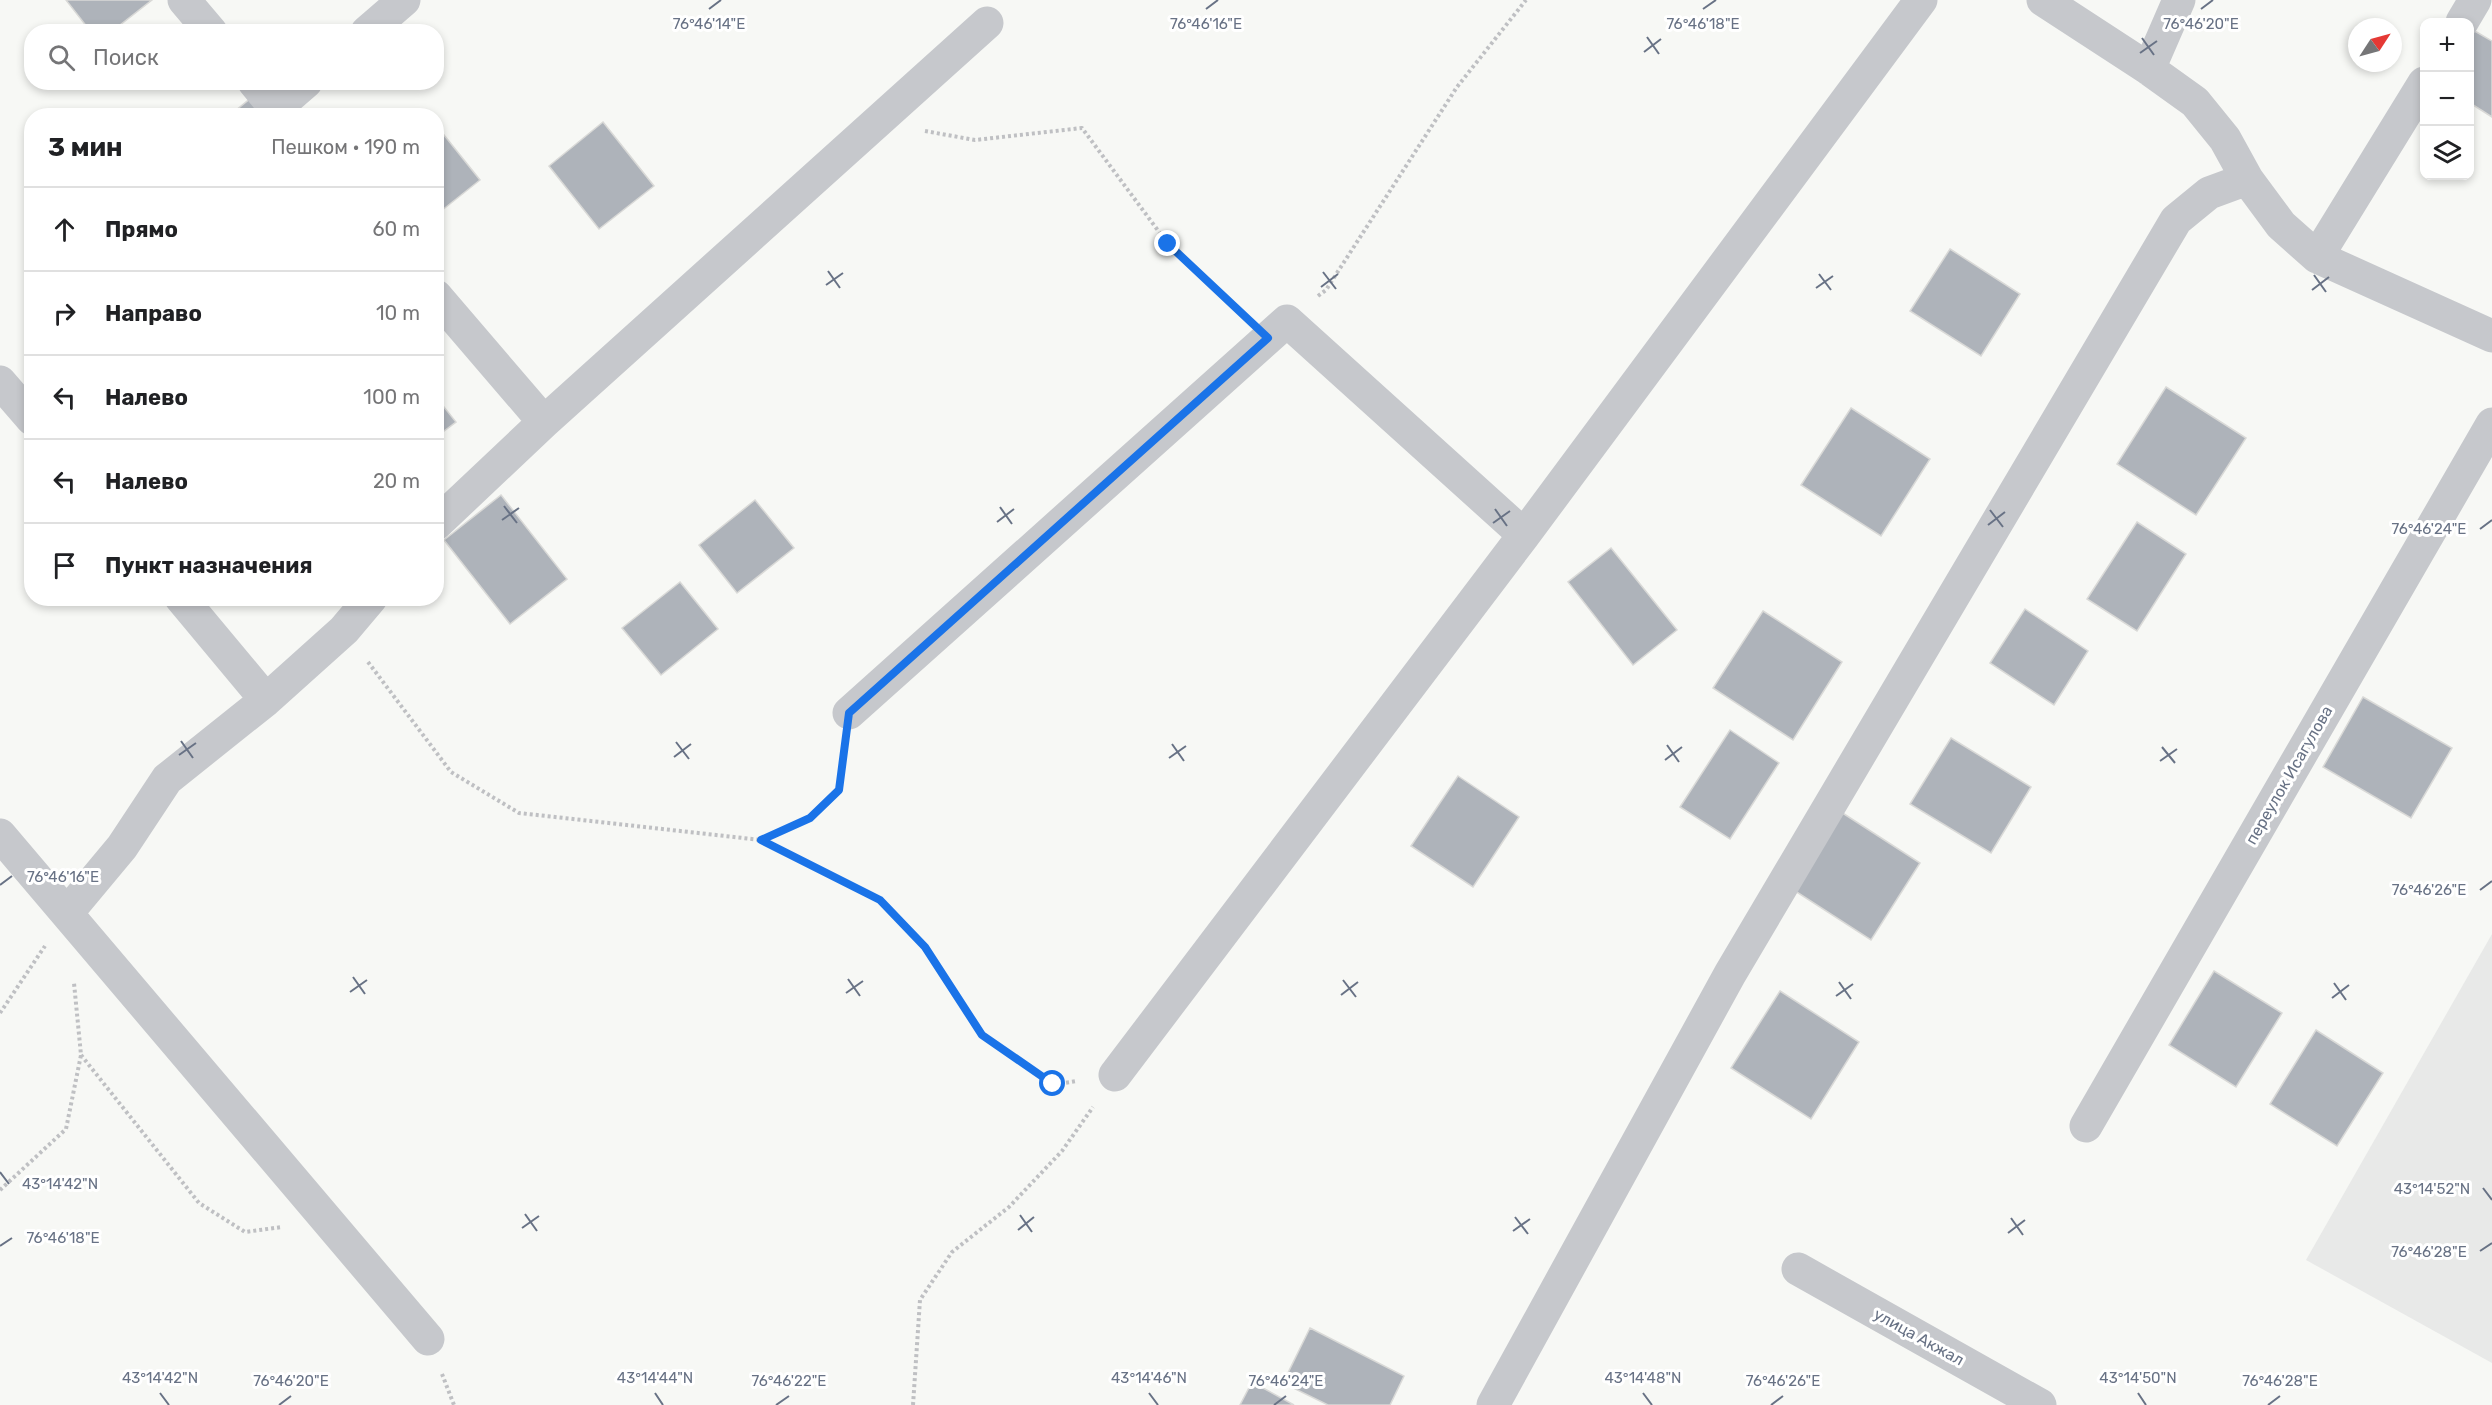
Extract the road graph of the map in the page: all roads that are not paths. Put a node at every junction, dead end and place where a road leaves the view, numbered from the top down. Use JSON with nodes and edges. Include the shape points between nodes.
{"nodes":[{"id":1,"x":184,"y":0,"type":"edge"},
{"id":2,"x":404,"y":0,"type":"edge"},
{"id":3,"x":1921,"y":0,"type":"edge"},
{"id":4,"x":2043,"y":0,"type":"edge"},
{"id":5,"x":2178,"y":0,"type":"edge"},
{"id":6,"x":2475,"y":0,"type":"edge"},
{"id":7,"x":2464,"y":18,"type":"edge"},
{"id":8,"x":987,"y":23,"type":"dead end"},
{"id":9,"x":204,"y":24,"type":"edge"},
{"id":10,"x":376,"y":24,"type":"edge"},
{"id":11,"x":2150,"y":69,"type":"junction"},
{"id":12,"x":261,"y":90,"type":"edge"},
{"id":13,"x":299,"y":90,"type":"edge"},
{"id":14,"x":2420,"y":90,"type":"edge"},
{"id":15,"x":276,"y":108,"type":"edge"},
{"id":16,"x":283,"y":108,"type":"edge"},
{"id":17,"x":2247,"y":178,"type":"junction"},
{"id":18,"x":2317,"y":257,"type":"junction"},
{"id":19,"x":444,"y":305,"type":"edge"},
{"id":20,"x":2492,"y":336,"type":"edge"},
{"id":21,"x":0,"y":382,"type":"edge"},
{"id":22,"x":24,"y":410,"type":"edge"},
{"id":23,"x":544,"y":422,"type":"junction"},
{"id":24,"x":2492,"y":424,"type":"edge"},
{"id":25,"x":444,"y":516,"type":"edge"},
{"id":26,"x":1524,"y":535,"type":"junction"},
{"id":27,"x":189,"y":606,"type":"edge"},
{"id":28,"x":364,"y":606,"type":"edge"},
{"id":29,"x":266,"y":700,"type":"junction"},
{"id":30,"x":849,"y":713,"type":"road end"},
{"id":31,"x":0,"y":835,"type":"edge"},
{"id":32,"x":66,"y":914,"type":"junction"},
{"id":33,"x":1115,"y":1074,"type":"road end"},
{"id":34,"x":2086,"y":1126,"type":"dead end"},
{"id":35,"x":1798,"y":1269,"type":"dead end"},
{"id":36,"x":428,"y":1339,"type":"dead end"},
{"id":37,"x":1493,"y":1405,"type":"edge"},
{"id":38,"x":2040,"y":1405,"type":"edge"}],
"edges":[{"from":1,"to":9,"type":"street"},
{"from":2,"to":10,"type":"street"},
{"from":3,"to":26,"type":"street"},
{"from":4,"to":11,"type":"street"},
{"from":5,"to":11,"type":"street"},
{"from":6,"to":7,"type":"street"},
{"from":8,"to":23,"type":"street"},
{"from":11,"to":17,"type":"street","via":[[2195,102],[2225,139]]},
{"from":12,"to":15,"type":"street"},
{"from":13,"to":16,"type":"street"},
{"from":14,"to":18,"type":"street"},
{"from":17,"to":18,"type":"street","via":[[2280,225]]},
{"from":17,"to":37,"type":"street","via":[[2209,193],[2176,220],[1730,974]]},
{"from":18,"to":20,"type":"street"},
{"from":19,"to":23,"type":"street"},
{"from":21,"to":22,"type":"street"},
{"from":23,"to":25,"type":"street"},
{"from":24,"to":34,"type":"street","name":"переулок Исагулова"},
{"from":26,"to":30,"type":"street","via":[[1278,330]]},
{"from":26,"to":33,"type":"street"},
{"from":27,"to":29,"type":"street"},
{"from":28,"to":29,"type":"street","via":[[344,630]]},
{"from":29,"to":32,"type":"street","via":[[167,779],[122,847]]},
{"from":31,"to":32,"type":"street"},
{"from":32,"to":36,"type":"street"},
{"from":35,"to":38,"type":"street","name":"улица Акжал"}]}
